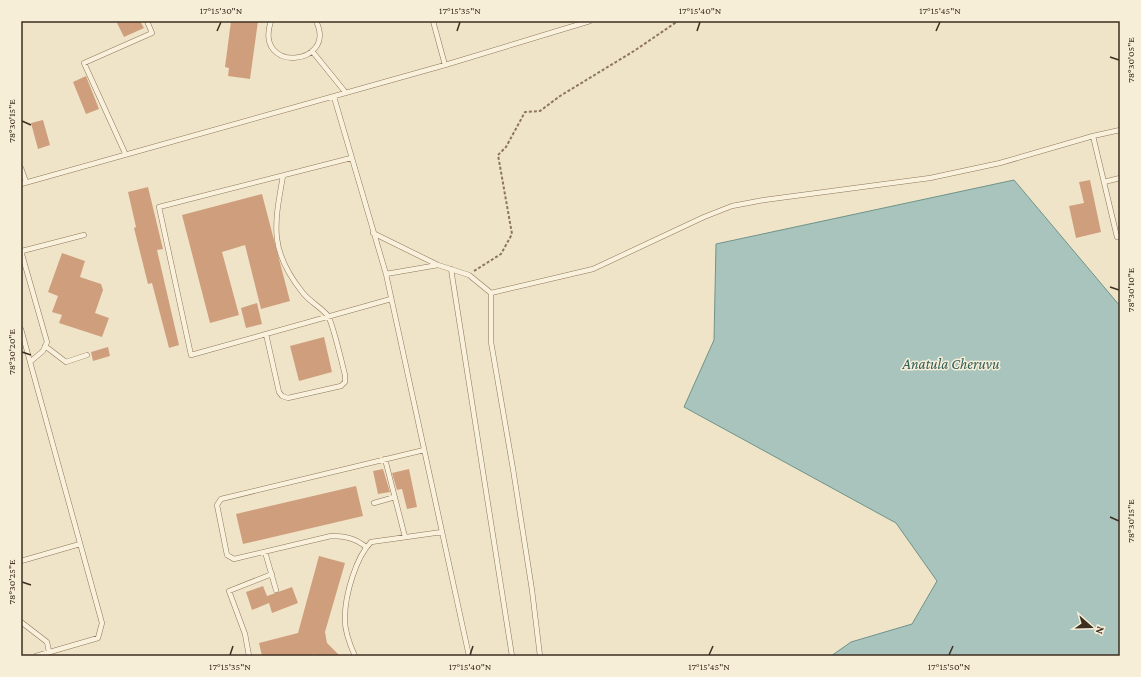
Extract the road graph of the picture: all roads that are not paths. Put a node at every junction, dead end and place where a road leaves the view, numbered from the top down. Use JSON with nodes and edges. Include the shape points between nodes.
{"nodes":[{"id":1,"x":147,"y":21,"type":"edge"},
{"id":2,"x":271,"y":21,"type":"edge"},
{"id":3,"x":316,"y":21,"type":"edge"},
{"id":4,"x":433,"y":21,"type":"edge"},
{"id":5,"x":590,"y":21,"type":"edge"},
{"id":6,"x":312,"y":51,"type":"junction"},
{"id":7,"x":445,"y":66,"type":"junction"},
{"id":8,"x":346,"y":93,"type":"junction"},
{"id":9,"x":334,"y":97,"type":"junction"},
{"id":10,"x":1120,"y":130,"type":"edge"},
{"id":11,"x":1093,"y":136,"type":"junction"},
{"id":12,"x":125,"y":154,"type":"junction"},
{"id":13,"x":351,"y":158,"type":"junction"},
{"id":14,"x":21,"y":168,"type":"edge"},
{"id":15,"x":283,"y":176,"type":"junction"},
{"id":16,"x":1120,"y":178,"type":"edge"},
{"id":17,"x":1104,"y":182,"type":"junction"},
{"id":18,"x":23,"y":183,"type":"edge"},
{"id":19,"x":373,"y":232,"type":"junction"},
{"id":20,"x":84,"y":235,"type":"dead end"},
{"id":21,"x":1120,"y":236,"type":"edge"},
{"id":22,"x":21,"y":251,"type":"edge"},
{"id":23,"x":438,"y":265,"type":"junction"},
{"id":24,"x":451,"y":269,"type":"junction"},
{"id":25,"x":386,"y":274,"type":"junction"},
{"id":26,"x":491,"y":293,"type":"junction"},
{"id":27,"x":391,"y":299,"type":"junction"},
{"id":28,"x":328,"y":317,"type":"junction"},
{"id":29,"x":21,"y":330,"type":"edge"},
{"id":30,"x":266,"y":334,"type":"junction"},
{"id":31,"x":45,"y":346,"type":"junction"},
{"id":32,"x":87,"y":355,"type":"dead end"},
{"id":33,"x":30,"y":362,"type":"junction"},
{"id":34,"x":424,"y":450,"type":"junction"},
{"id":35,"x":385,"y":459,"type":"junction"},
{"id":36,"x":395,"y":497,"type":"junction"},
{"id":37,"x":374,"y":503,"type":"dead end"},
{"id":38,"x":442,"y":532,"type":"junction"},
{"id":39,"x":405,"y":537,"type":"junction"},
{"id":40,"x":80,"y":544,"type":"junction"},
{"id":41,"x":366,"y":547,"type":"junction"},
{"id":42,"x":265,"y":552,"type":"junction"},
{"id":43,"x":21,"y":561,"type":"edge"},
{"id":44,"x":272,"y":574,"type":"junction"},
{"id":45,"x":276,"y":590,"type":"dead end"},
{"id":46,"x":22,"y":624,"type":"edge"},
{"id":47,"x":49,"y":652,"type":"junction"},
{"id":48,"x":36,"y":656,"type":"edge"},
{"id":49,"x":249,"y":656,"type":"edge"},
{"id":50,"x":355,"y":656,"type":"edge"},
{"id":51,"x":469,"y":656,"type":"edge"},
{"id":52,"x":512,"y":656,"type":"edge"},
{"id":53,"x":540,"y":656,"type":"edge"}],
"edges":[{"from":1,"to":12,"type":"lane","via":[[152,33],[84,63]]},
{"from":2,"to":6,"type":"lane","via":[[268,37],[279,54],[290,59],[298,59]]},
{"from":3,"to":6,"type":"lane","via":[[320,35]]},
{"from":4,"to":7,"type":"lane"},
{"from":5,"to":7,"type":"lane"},
{"from":6,"to":8,"type":"lane"},
{"from":7,"to":8,"type":"lane"},
{"from":8,"to":9,"type":"lane"},
{"from":9,"to":12,"type":"lane"},
{"from":9,"to":13,"type":"lane"},
{"from":10,"to":11,"type":"lane"},
{"from":11,"to":17,"type":"lane"},
{"from":11,"to":26,"type":"lane","via":[[1000,163],[930,178],[732,206],[593,269]]},
{"from":12,"to":18,"type":"lane"},
{"from":13,"to":15,"type":"lane"},
{"from":13,"to":19,"type":"lane"},
{"from":14,"to":18,"type":"lane"},
{"from":15,"to":28,"type":"lane","via":[[275,224],[280,255],[290,276]]},
{"from":15,"to":30,"type":"lane","via":[[159,208],[191,355]]},
{"from":16,"to":17,"type":"lane"},
{"from":17,"to":21,"type":"lane","via":[[1117,237]]},
{"from":19,"to":23,"type":"lane"},
{"from":19,"to":25,"type":"lane"},
{"from":20,"to":22,"type":"lane"},
{"from":22,"to":31,"type":"lane","via":[[47,342]]},
{"from":23,"to":24,"type":"lane"},
{"from":23,"to":25,"type":"lane"},
{"from":24,"to":26,"type":"lane","via":[[469,275]]},
{"from":24,"to":52,"type":"lane"},
{"from":25,"to":27,"type":"lane"},
{"from":26,"to":53,"type":"lane","via":[[491,342],[532,590]]},
{"from":27,"to":28,"type":"lane"},
{"from":27,"to":34,"type":"lane"},
{"from":28,"to":30,"type":"lane"},
{"from":28,"to":30,"type":"lane","via":[[345,375],[345,382],[341,386],[288,398],[282,396]]},
{"from":29,"to":33,"type":"lane"},
{"from":31,"to":32,"type":"lane","via":[[66,362]]},
{"from":31,"to":33,"type":"lane"},
{"from":33,"to":40,"type":"lane"},
{"from":34,"to":35,"type":"lane"},
{"from":34,"to":38,"type":"lane"},
{"from":35,"to":36,"type":"lane"},
{"from":35,"to":42,"type":"lane","via":[[222,499],[217,505],[227,556],[234,560]]},
{"from":36,"to":37,"type":"lane"},
{"from":36,"to":39,"type":"lane"},
{"from":38,"to":39,"type":"lane"},
{"from":38,"to":51,"type":"lane"},
{"from":39,"to":41,"type":"lane","via":[[371,542]]},
{"from":40,"to":43,"type":"lane"},
{"from":40,"to":47,"type":"lane","via":[[102,623],[98,638]]},
{"from":41,"to":42,"type":"lane","via":[[359,541],[344,536],[331,536]]},
{"from":41,"to":50,"type":"lane","via":[[361,554],[348,597],[345,618],[350,645]]},
{"from":42,"to":44,"type":"lane"},
{"from":44,"to":45,"type":"lane"},
{"from":44,"to":49,"type":"lane","via":[[229,591],[245,634]]},
{"from":46,"to":47,"type":"lane","via":[[46,642]]},
{"from":47,"to":48,"type":"lane"}]}
